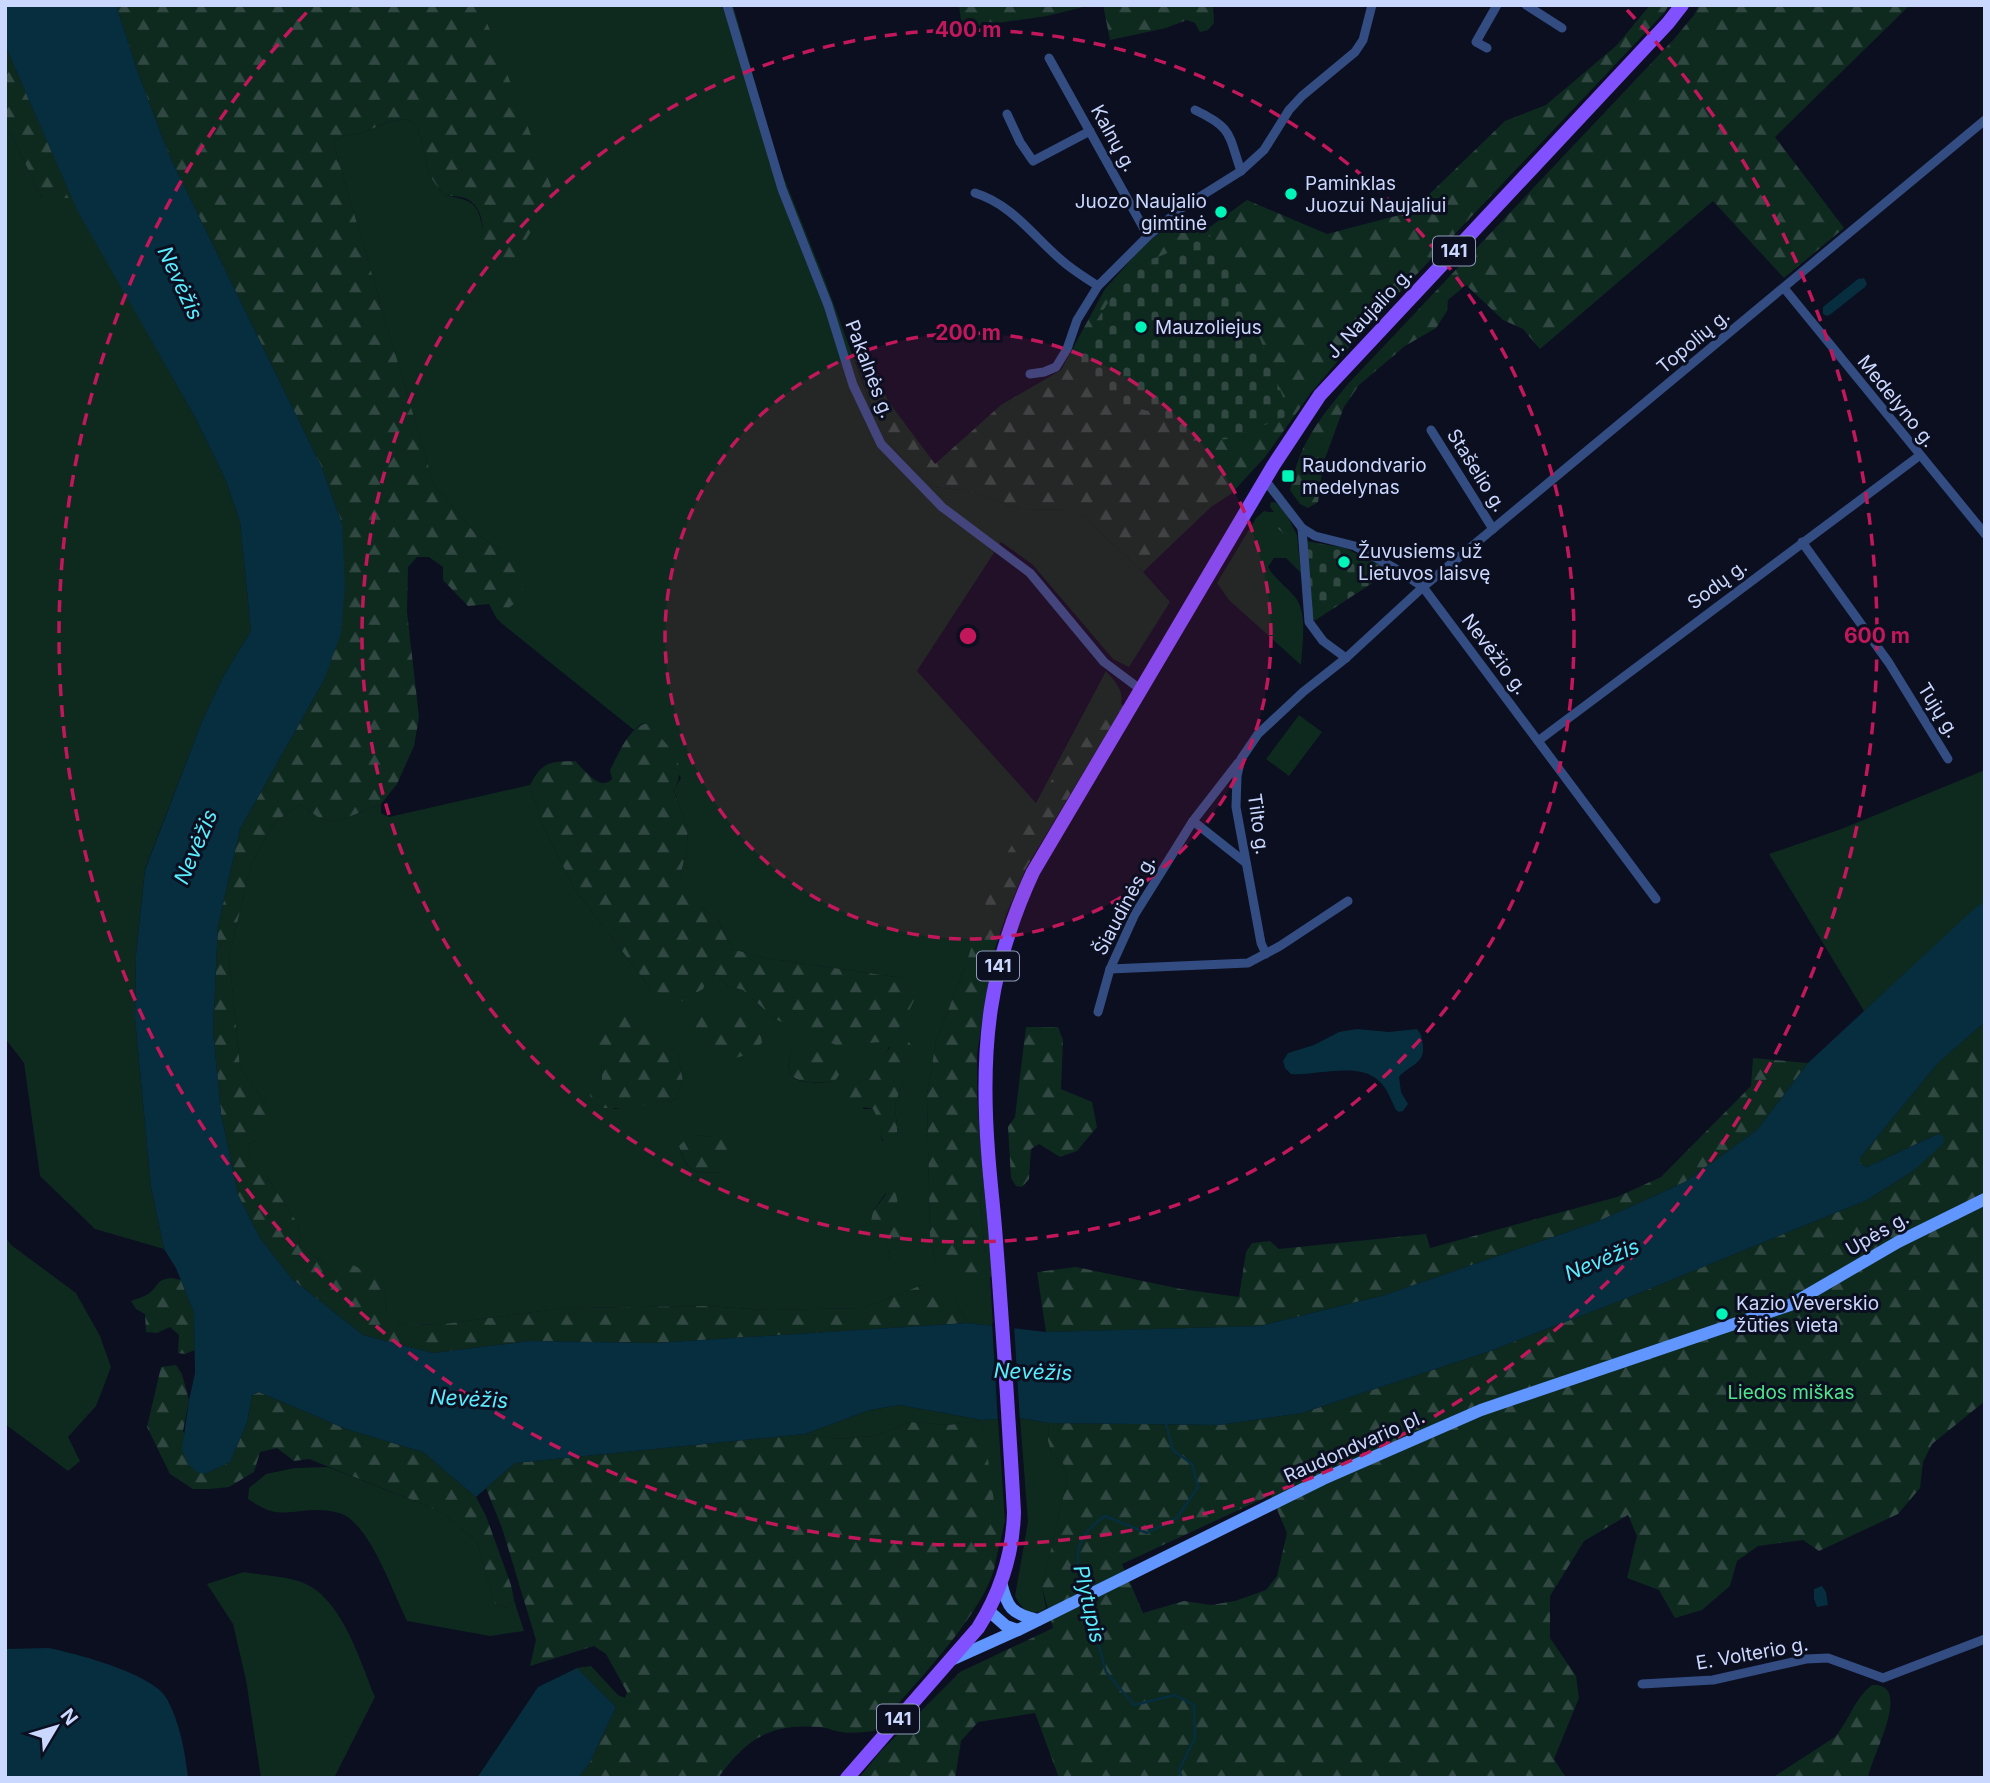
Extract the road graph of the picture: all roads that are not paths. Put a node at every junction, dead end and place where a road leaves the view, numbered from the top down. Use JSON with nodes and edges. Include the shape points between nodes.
{"nodes":[{"id":1,"x":727,"y":5,"type":"edge"},
{"id":2,"x":1372,"y":5,"type":"edge"},
{"id":3,"x":1497,"y":5,"type":"edge"},
{"id":4,"x":1527,"y":5,"type":"edge"},
{"id":5,"x":1682,"y":5,"type":"edge"},
{"id":6,"x":1562,"y":27,"type":"dead end"},
{"id":7,"x":1488,"y":48,"type":"dead end"},
{"id":8,"x":1049,"y":58,"type":"dead end"},
{"id":9,"x":1195,"y":110,"type":"dead end"},
{"id":10,"x":1007,"y":114,"type":"dead end"},
{"id":11,"x":1985,"y":120,"type":"edge"},
{"id":12,"x":1090,"y":131,"type":"junction"},
{"id":13,"x":1241,"y":172,"type":"junction"},
{"id":14,"x":975,"y":193,"type":"dead end"},
{"id":15,"x":1148,"y":236,"type":"junction"},
{"id":16,"x":1098,"y":286,"type":"junction"},
{"id":17,"x":1784,"y":288,"type":"junction"},
{"id":18,"x":1030,"y":374,"type":"dead end"},
{"id":19,"x":1431,"y":430,"type":"dead end"},
{"id":20,"x":1919,"y":456,"type":"junction"},
{"id":21,"x":1265,"y":480,"type":"junction"},
{"id":22,"x":1302,"y":528,"type":"junction"},
{"id":23,"x":1493,"y":529,"type":"junction"},
{"id":24,"x":1985,"y":534,"type":"edge"},
{"id":25,"x":1802,"y":542,"type":"junction"},
{"id":26,"x":1423,"y":587,"type":"junction"},
{"id":27,"x":1346,"y":658,"type":"junction"},
{"id":28,"x":1140,"y":689,"type":"junction"},
{"id":29,"x":1538,"y":741,"type":"junction"},
{"id":30,"x":1241,"y":759,"type":"junction"},
{"id":31,"x":1948,"y":759,"type":"dead end"},
{"id":32,"x":1193,"y":821,"type":"junction"},
{"id":33,"x":1246,"y":863,"type":"junction"},
{"id":34,"x":1656,"y":899,"type":"dead end"},
{"id":35,"x":1348,"y":901,"type":"dead end"},
{"id":36,"x":1266,"y":954,"type":"junction"},
{"id":37,"x":1110,"y":969,"type":"junction"},
{"id":38,"x":1098,"y":1012,"type":"dead end"},
{"id":39,"x":1985,"y":1199,"type":"edge"},
{"id":40,"x":1790,"y":1305,"type":"joint"},
{"id":41,"x":1001,"y":1582,"type":"junction"},
{"id":42,"x":1011,"y":1609,"type":"junction"},
{"id":43,"x":989,"y":1611,"type":"junction"},
{"id":44,"x":1038,"y":1620,"type":"junction"},
{"id":45,"x":1018,"y":1630,"type":"junction"},
{"id":46,"x":1985,"y":1639,"type":"edge"},
{"id":47,"x":950,"y":1661,"type":"junction"},
{"id":48,"x":1642,"y":1684,"type":"dead end"},
{"id":49,"x":847,"y":1778,"type":"edge"}],
"edges":[{"from":1,"to":28,"type":"street","name":"Pakalnės g.","via":[[782,188],[828,305],[853,385],[881,444],[942,507],[1030,573],[1104,662]]},
{"from":2,"to":13,"type":"street","via":[[1355,52],[1302,96],[1265,149]]},
{"from":3,"to":7,"type":"street","via":[[1476,42]]},
{"from":4,"to":6,"type":"street"},
{"from":5,"to":21,"type":"main road","name":"J. Naujalio g.","number":"141","via":[[1320,395]]},
{"from":8,"to":12,"type":"street","name":"Kalnų g."},
{"from":9,"to":13,"type":"street","via":[[1226,128]]},
{"from":10,"to":12,"type":"street","via":[[1033,161]]},
{"from":11,"to":17,"type":"street","name":"Topolių g."},
{"from":12,"to":15,"type":"street","name":"Kalnų g."},
{"from":13,"to":15,"type":"street","via":[[1182,208]]},
{"from":14,"to":16,"type":"street","via":[[1009,210],[1066,265]]},
{"from":15,"to":16,"type":"street"},
{"from":16,"to":18,"type":"street","via":[[1056,367]]},
{"from":17,"to":20,"type":"street","name":"Medelyno g."},
{"from":17,"to":23,"type":"street","name":"Topolių g."},
{"from":19,"to":23,"type":"street","name":"Stašelio g."},
{"from":20,"to":24,"type":"street","name":"Medelyno g."},
{"from":20,"to":25,"type":"street","name":"Sodų g."},
{"from":21,"to":22,"type":"street","name":"Nevėžio g."},
{"from":21,"to":28,"type":"main road","name":"J. Naujalio g.","number":"141"},
{"from":22,"to":26,"type":"street","name":"Nevėžio g.","via":[[1362,550]]},
{"from":22,"to":27,"type":"street","via":[[1309,622],[1323,642]]},
{"from":23,"to":26,"type":"street","name":"Topolių g."},
{"from":25,"to":29,"type":"street","name":"Sodų g."},
{"from":25,"to":31,"type":"street","name":"Tujų g.","via":[[1889,663]]},
{"from":26,"to":27,"type":"street","name":"Tilto g."},
{"from":26,"to":29,"type":"street","name":"Nevėžio g."},
{"from":27,"to":30,"type":"street","name":"Tilto g.","via":[[1267,726]]},
{"from":28,"to":41,"type":"main road","number":"141","via":[[1033,872],[999,961],[988,1020],[988,1152],[1013,1528]]},
{"from":29,"to":34,"type":"street","name":"Nevėžio g."},
{"from":30,"to":32,"type":"street","name":"Šiaudinės g."},
{"from":30,"to":33,"type":"street","name":"Tilto g.","via":[[1236,807]]},
{"from":32,"to":33,"type":"street"},
{"from":32,"to":37,"type":"street","name":"Šiaudinės g.","via":[[1135,914]]},
{"from":33,"to":36,"type":"street","name":"Tilto g."},
{"from":35,"to":36,"type":"street"},
{"from":36,"to":37,"type":"street","via":[[1248,963]]},
{"from":37,"to":38,"type":"street","name":"Šiaudinės g."},
{"from":39,"to":40,"type":"main road","name":"Upės g.","via":[[1898,1242]]},
{"from":40,"to":44,"type":"main road","name":"Raudondvario pl.","via":[[1481,1410],[1323,1479]]},
{"from":41,"to":42,"type":"main road"},
{"from":41,"to":43,"type":"main road","number":"141"},
{"from":42,"to":43,"type":"main road"},
{"from":42,"to":44,"type":"main road"},
{"from":43,"to":45,"type":"main road"},
{"from":43,"to":47,"type":"main road","name":"Raudondvario pl.","number":"141"},
{"from":44,"to":45,"type":"main road","name":"Raudondvario pl."},
{"from":45,"to":47,"type":"main road","name":"Raudondvario pl."},
{"from":46,"to":48,"type":"street","name":"E. Volterio g.","via":[[1883,1678],[1828,1658],[1713,1680]]},
{"from":47,"to":49,"type":"main road","name":"Raudondvario pl.","number":"141"}]}
